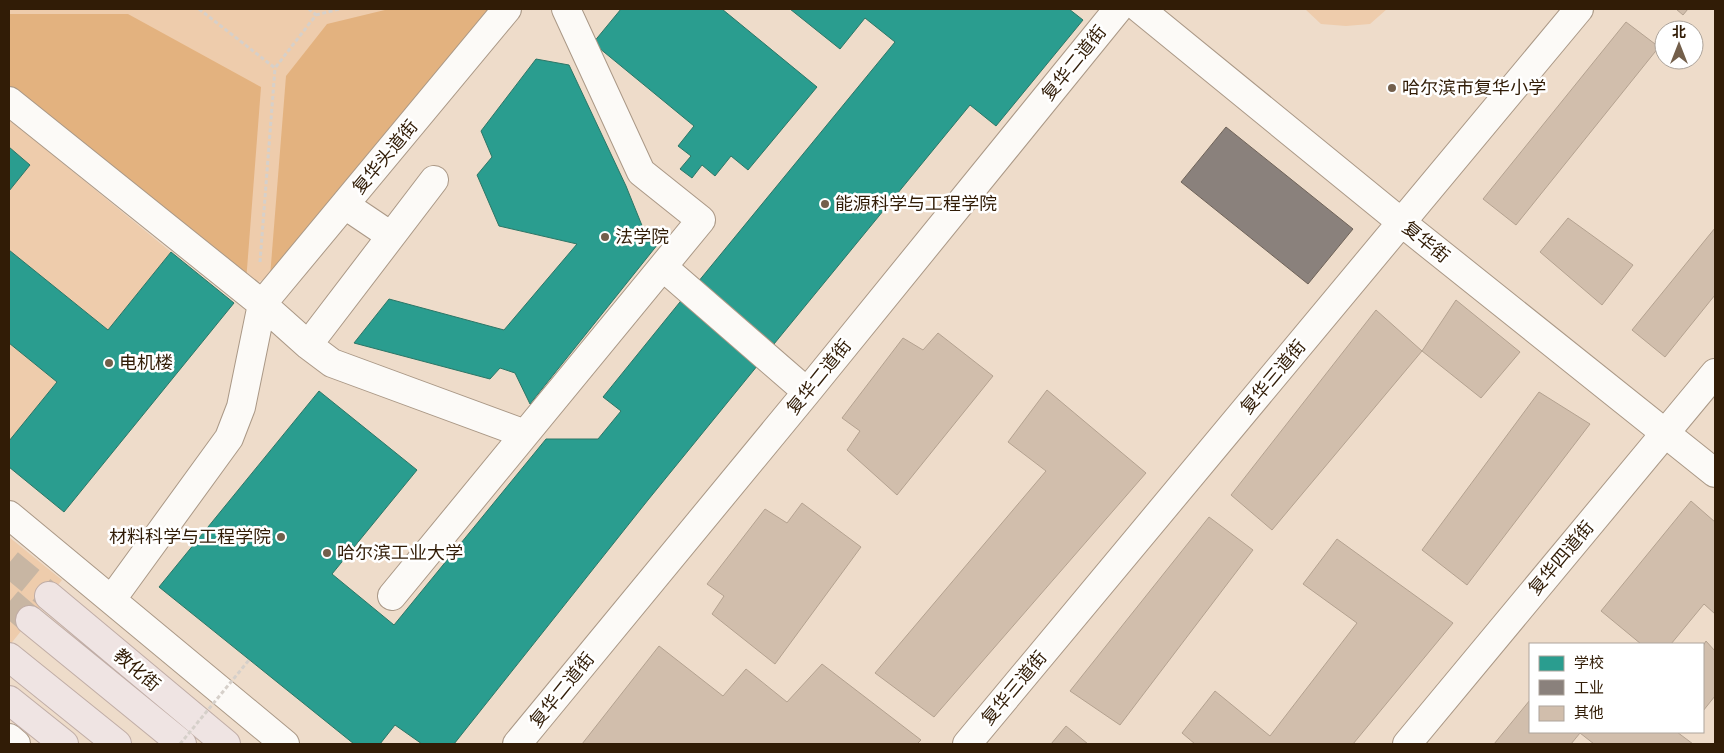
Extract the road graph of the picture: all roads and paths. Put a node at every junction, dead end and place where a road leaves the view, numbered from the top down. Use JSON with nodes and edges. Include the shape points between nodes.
{"nodes":[{"id":1,"x":199,"y":9,"type":"edge"},
{"id":2,"x":309,"y":9,"type":"edge"},
{"id":3,"x":339,"y":9,"type":"edge"},
{"id":4,"x":507,"y":9,"type":"edge"},
{"id":5,"x":566,"y":9,"type":"edge"},
{"id":6,"x":1118,"y":9,"type":"edge"},
{"id":7,"x":1140,"y":9,"type":"edge"},
{"id":8,"x":1579,"y":9,"type":"edge"},
{"id":9,"x":316,"y":15,"type":"junction"},
{"id":10,"x":275,"y":68,"type":"junction"},
{"id":11,"x":9,"y":101,"type":"edge"},
{"id":12,"x":434,"y":180,"type":"dead end"},
{"id":13,"x":345,"y":205,"type":"junction"},
{"id":14,"x":1401,"y":222,"type":"junction"},
{"id":15,"x":391,"y":236,"type":"junction"},
{"id":16,"x":662,"y":267,"type":"junction"},
{"id":17,"x":262,"y":304,"type":"junction"},
{"id":18,"x":308,"y":345,"type":"junction"},
{"id":19,"x":1715,"y":373,"type":"edge"},
{"id":20,"x":807,"y":392,"type":"junction"},
{"id":21,"x":1665,"y":433,"type":"junction"},
{"id":22,"x":525,"y":434,"type":"junction"},
{"id":23,"x":1715,"y":473,"type":"edge"},
{"id":24,"x":9,"y":515,"type":"edge"},
{"id":25,"x":49,"y":596,"type":"tunnel mouth"},
{"id":26,"x":392,"y":596,"type":"dead end"},
{"id":27,"x":112,"y":599,"type":"junction"},
{"id":28,"x":30,"y":620,"type":"tunnel mouth"},
{"id":29,"x":9,"y":657,"type":"edge"},
{"id":30,"x":249,"y":660,"type":"dead end"},
{"id":31,"x":9,"y":700,"type":"edge"},
{"id":32,"x":9,"y":738,"type":"edge"},
{"id":33,"x":16,"y":744,"type":"edge"},
{"id":34,"x":64,"y":744,"type":"edge"},
{"id":35,"x":116,"y":744,"type":"edge"},
{"id":36,"x":181,"y":744,"type":"edge"},
{"id":37,"x":226,"y":744,"type":"edge"},
{"id":38,"x":285,"y":744,"type":"edge"},
{"id":39,"x":518,"y":744,"type":"edge"},
{"id":40,"x":968,"y":744,"type":"edge"},
{"id":41,"x":1407,"y":744,"type":"edge"}],
"edges":[{"from":1,"to":10,"type":"path"},
{"from":2,"to":9,"type":"path"},
{"from":3,"to":9,"type":"path"},
{"from":4,"to":13,"type":"street","name":"复华头道街"},
{"from":5,"to":16,"type":"street","via":[[640,172],[701,220]]},
{"from":6,"to":20,"type":"street","name":"复华二道街"},
{"from":7,"to":14,"type":"street","name":"复华街"},
{"from":8,"to":14,"type":"street","name":"复华三道街"},
{"from":9,"to":10,"type":"path"},
{"from":10,"to":17,"type":"path","via":[[258,282]]},
{"from":11,"to":17,"type":"street"},
{"from":12,"to":15,"type":"street"},
{"from":13,"to":15,"type":"street"},
{"from":13,"to":17,"type":"street","name":"复华头道街"},
{"from":14,"to":21,"type":"street","name":"复华街"},
{"from":14,"to":40,"type":"street","name":"复华三道街"},
{"from":15,"to":18,"type":"street"},
{"from":16,"to":20,"type":"street"},
{"from":16,"to":22,"type":"street"},
{"from":17,"to":18,"type":"street"},
{"from":17,"to":27,"type":"street","via":[[241,407],[229,438]]},
{"from":18,"to":22,"type":"street","via":[[332,363]]},
{"from":19,"to":21,"type":"street","name":"复华四道街"},
{"from":20,"to":39,"type":"street","name":"复华二道街"},
{"from":21,"to":23,"type":"street","name":"复华街"},
{"from":21,"to":41,"type":"street","name":"复华四道街"},
{"from":22,"to":26,"type":"street"},
{"from":24,"to":27,"type":"street"},
{"from":25,"to":37,"type":"highway","name":"教化街"},
{"from":27,"to":38,"type":"street"},
{"from":28,"to":36,"type":"highway","name":"教化街"},
{"from":29,"to":35,"type":"highway"},
{"from":30,"to":36,"type":"path","bridge":true},
{"from":31,"to":34,"type":"highway"},
{"from":32,"to":33,"type":"street"}]}
